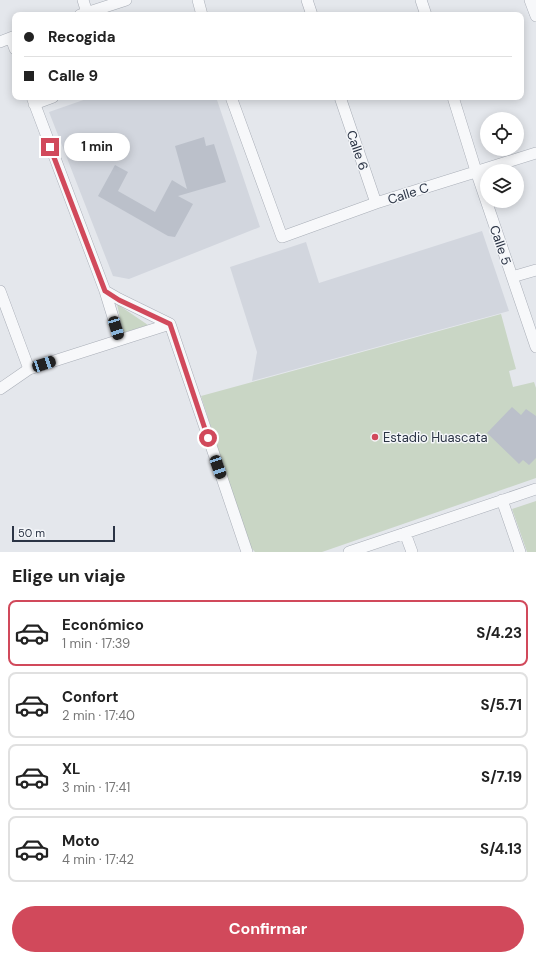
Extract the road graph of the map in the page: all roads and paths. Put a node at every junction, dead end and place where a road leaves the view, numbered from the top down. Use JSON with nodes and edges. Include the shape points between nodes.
{"nodes":[{"id":1,"x":83,"y":0,"type":"edge"},
{"id":2,"x":126,"y":0,"type":"edge"},
{"id":3,"x":198,"y":0,"type":"edge"},
{"id":4,"x":306,"y":0,"type":"edge"},
{"id":5,"x":421,"y":0,"type":"edge"},
{"id":6,"x":530,"y":0,"type":"edge"},
{"id":7,"x":83,"y":12,"type":"edge"},
{"id":8,"x":89,"y":12,"type":"edge"},
{"id":9,"x":201,"y":12,"type":"edge"},
{"id":10,"x":311,"y":12,"type":"edge"},
{"id":11,"x":425,"y":12,"type":"edge"},
{"id":12,"x":536,"y":16,"type":"edge"},
{"id":13,"x":12,"y":37,"type":"edge"},
{"id":14,"x":0,"y":42,"type":"edge"},
{"id":15,"x":33,"y":100,"type":"edge"},
{"id":16,"x":232,"y":100,"type":"edge"},
{"id":17,"x":341,"y":100,"type":"edge"},
{"id":18,"x":454,"y":100,"type":"edge"},
{"id":19,"x":536,"y":152,"type":"edge"},
{"id":20,"x":476,"y":171,"type":"junction"},
{"id":21,"x":376,"y":203,"type":"junction"},
{"id":22,"x":536,"y":270,"type":"edge"},
{"id":23,"x":512,"y":277,"type":"junction"},
{"id":24,"x":0,"y":291,"type":"edge"},
{"id":25,"x":105,"y":291,"type":"junction"},
{"id":26,"x":170,"y":324,"type":"junction"},
{"id":27,"x":120,"y":340,"type":"junction"},
{"id":28,"x":536,"y":347,"type":"edge"},
{"id":29,"x":29,"y":369,"type":"junction"},
{"id":30,"x":0,"y":389,"type":"edge"},
{"id":31,"x":536,"y":489,"type":"edge"},
{"id":32,"x":502,"y":500,"type":"junction"},
{"id":33,"x":405,"y":533,"type":"junction"},
{"id":34,"x":247,"y":552,"type":"edge"},
{"id":35,"x":349,"y":552,"type":"edge"},
{"id":36,"x":412,"y":552,"type":"edge"},
{"id":37,"x":520,"y":552,"type":"edge"}],
"edges":[{"from":1,"to":7,"type":"street"},
{"from":2,"to":8,"type":"street"},
{"from":3,"to":9,"type":"street"},
{"from":4,"to":10,"type":"street"},
{"from":5,"to":11,"type":"street"},
{"from":6,"to":12,"type":"street"},
{"from":13,"to":14,"type":"street"},
{"from":15,"to":25,"type":"street"},
{"from":16,"to":21,"type":"street","name":"Calle C","via":[[282,238]]},
{"from":17,"to":21,"type":"street","name":"Calle 6"},
{"from":18,"to":20,"type":"street","name":"Calle 5"},
{"from":19,"to":20,"type":"street","name":"Calle C"},
{"from":20,"to":21,"type":"street","name":"Calle C"},
{"from":20,"to":23,"type":"street","name":"Calle 5"},
{"from":22,"to":23,"type":"street"},
{"from":23,"to":28,"type":"street","name":"Calle 5"},
{"from":24,"to":29,"type":"street"},
{"from":25,"to":26,"type":"street"},
{"from":25,"to":27,"type":"street"},
{"from":26,"to":27,"type":"street"},
{"from":26,"to":34,"type":"street"},
{"from":27,"to":29,"type":"street"},
{"from":29,"to":30,"type":"street"},
{"from":31,"to":32,"type":"street"},
{"from":32,"to":33,"type":"street"},
{"from":32,"to":37,"type":"street"},
{"from":33,"to":35,"type":"street"},
{"from":33,"to":36,"type":"street"}]}
